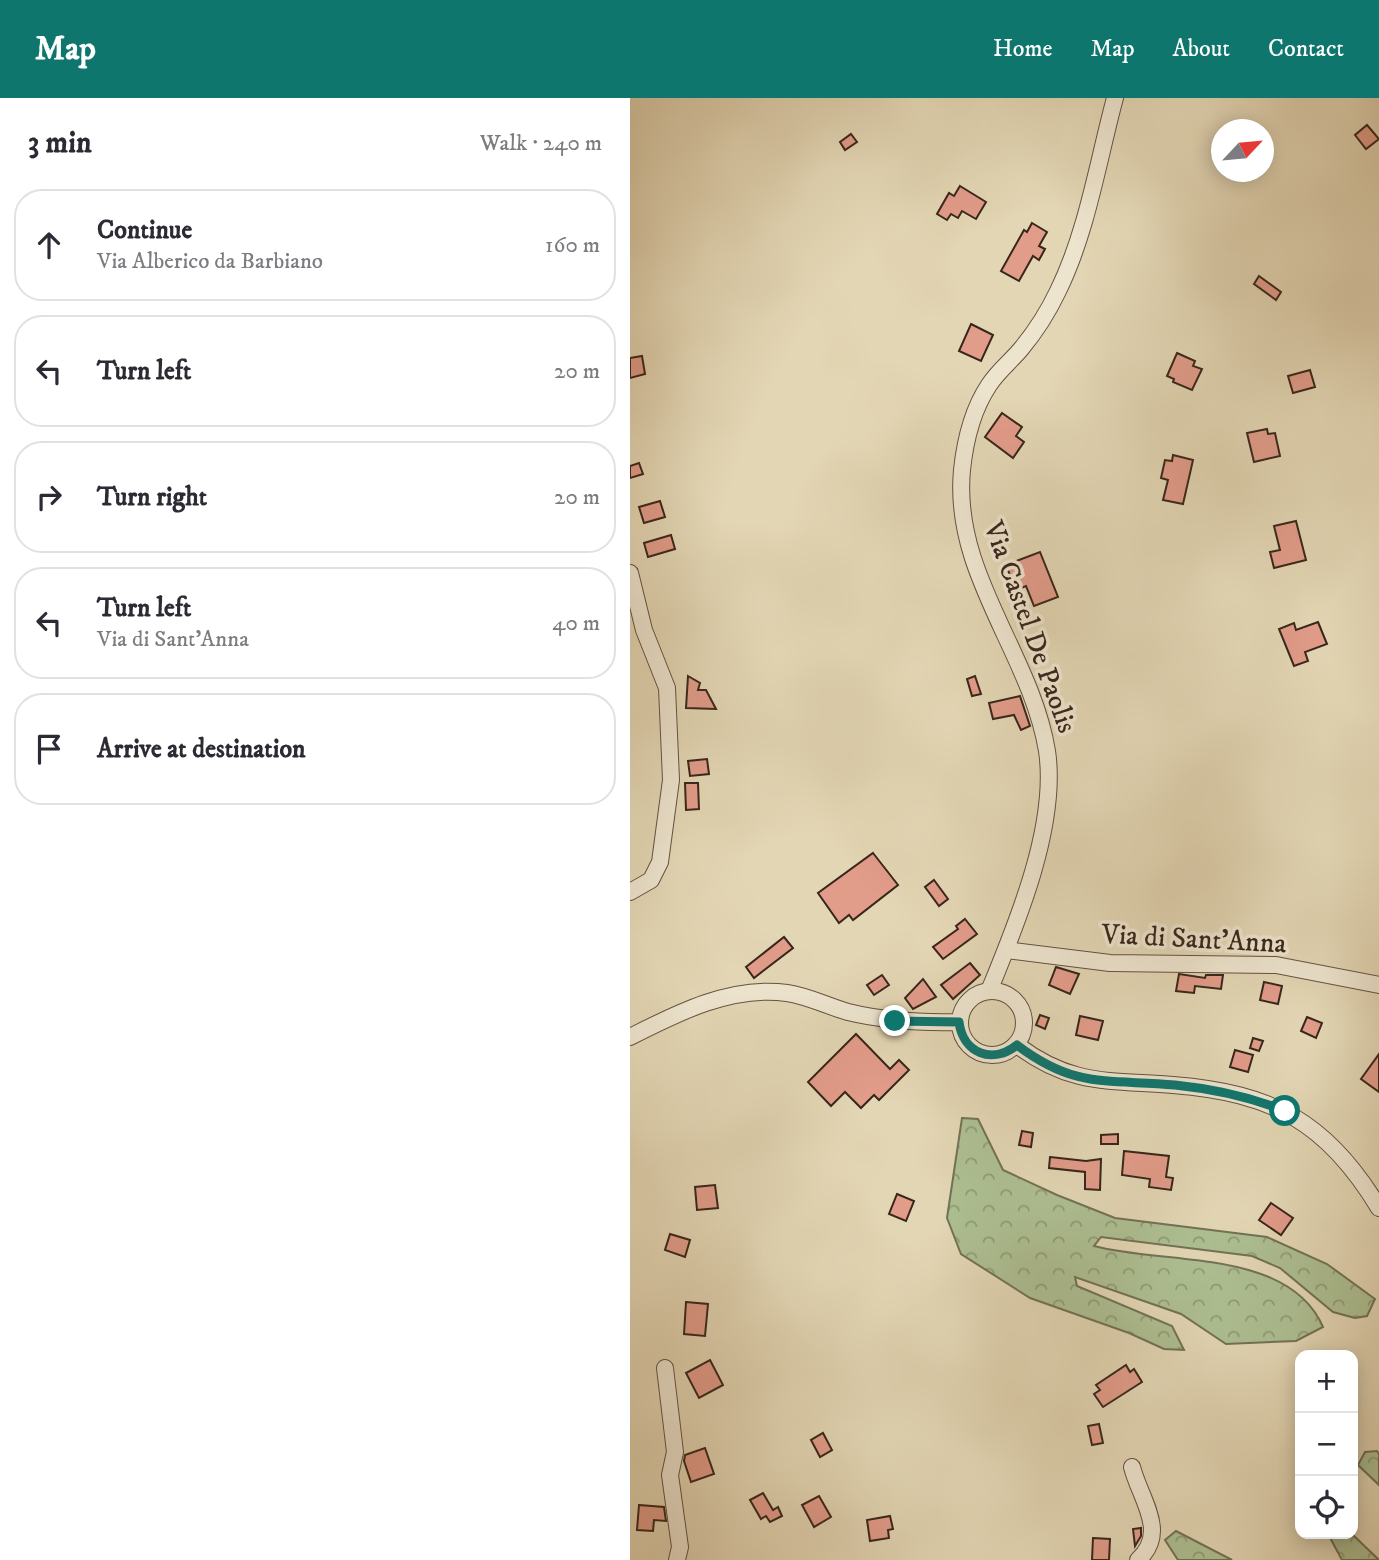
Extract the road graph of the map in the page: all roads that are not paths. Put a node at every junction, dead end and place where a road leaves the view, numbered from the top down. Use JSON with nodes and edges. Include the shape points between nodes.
{"nodes":[{"id":1,"x":1115,"y":98,"type":"edge"},
{"id":2,"x":630,"y":573,"type":"edge"},
{"id":3,"x":630,"y":892,"type":"edge"},
{"id":4,"x":1006,"y":950,"type":"junction"},
{"id":5,"x":1379,"y":985,"type":"edge"},
{"id":6,"x":989,"y":991,"type":"junction"},
{"id":7,"x":959,"y":1022,"type":"junction"},
{"id":8,"x":630,"y":1037,"type":"edge"},
{"id":9,"x":1017,"y":1045,"type":"junction"},
{"id":10,"x":1379,"y":1208,"type":"edge"},
{"id":11,"x":665,"y":1368,"type":"dead end"},
{"id":12,"x":1132,"y":1467,"type":"dead end"},
{"id":13,"x":677,"y":1560,"type":"edge"},
{"id":14,"x":1138,"y":1560,"type":"edge"}],
"edges":[{"from":1,"to":4,"type":"street","name":"Via Castel De Paolis","via":[[1060,287],[1037,328],[984,394],[962,467],[967,535],[990,606],[1037,711],[1049,773],[1040,841]]},
{"from":2,"to":3,"type":"street","via":[[669,707],[669,813],[660,862],[648,883]]},
{"from":4,"to":5,"type":"street","name":"Via di Sant'Anna","via":[[1110,963],[1276,965]]},
{"from":4,"to":6,"type":"street","name":"Via Castel De Paolis"},
{"from":6,"to":7,"type":"street","via":[[965,1004]]},
{"from":6,"to":9,"type":"street","via":[[1010,996],[1023,1013]]},
{"from":7,"to":8,"type":"street","via":[[895,1021],[797,995],[761,992],[694,1007]]},
{"from":7,"to":9,"type":"street","via":[[964,1041],[980,1054],[1000,1055]]},
{"from":9,"to":10,"type":"street","via":[[1074,1077],[1226,1091],[1285,1111],[1329,1141],[1358,1174]]},
{"from":11,"to":13,"type":"street","via":[[675,1452],[670,1475],[680,1547]]},
{"from":12,"to":14,"type":"street","via":[[1154,1530],[1149,1549]]}]}
